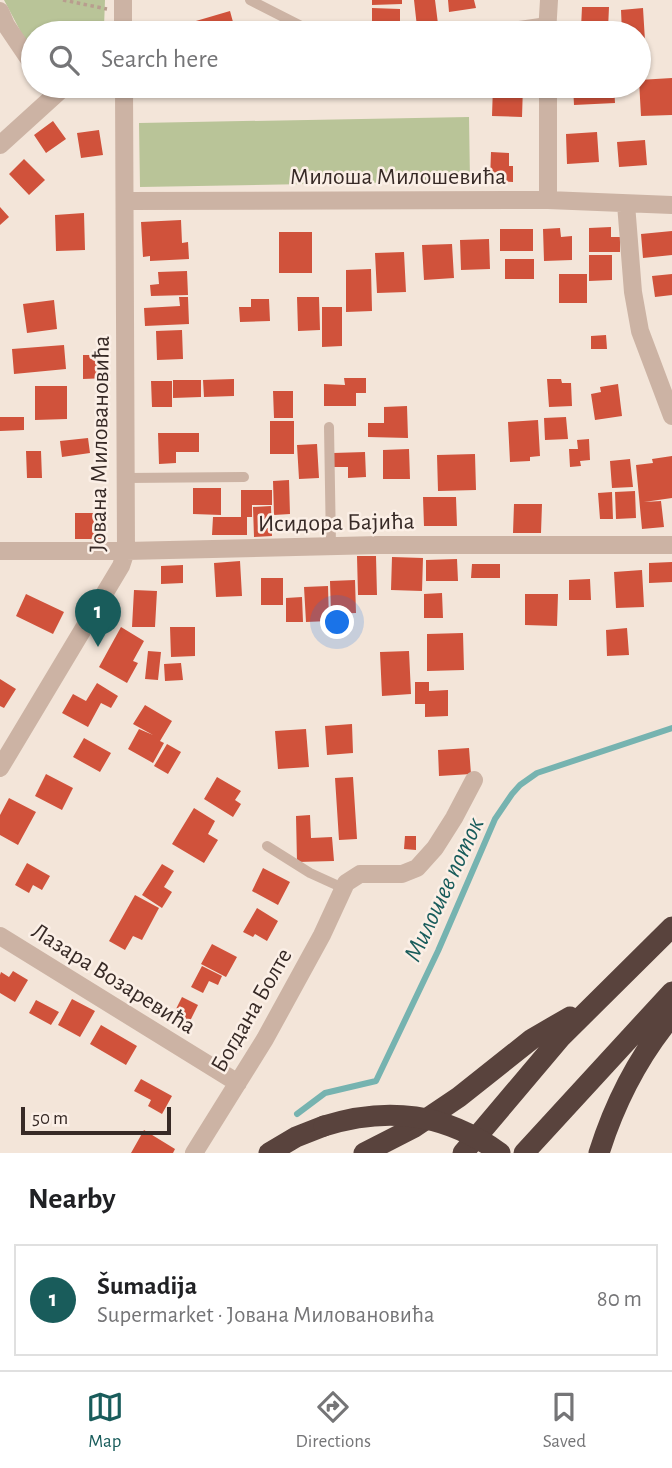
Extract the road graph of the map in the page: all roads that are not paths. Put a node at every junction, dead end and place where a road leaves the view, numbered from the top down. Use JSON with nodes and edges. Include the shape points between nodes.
{"nodes":[{"id":1,"x":250,"y":0,"type":"edge"},
{"id":2,"x":549,"y":0,"type":"edge"},
{"id":3,"x":0,"y":11,"type":"edge"},
{"id":4,"x":291,"y":21,"type":"edge"},
{"id":5,"x":548,"y":21,"type":"edge"},
{"id":6,"x":21,"y":47,"type":"edge"},
{"id":7,"x":47,"y":98,"type":"edge"},
{"id":8,"x":124,"y":98,"type":"edge"},
{"id":9,"x":548,"y":98,"type":"edge"},
{"id":10,"x":0,"y":145,"type":"edge"},
{"id":11,"x":548,"y":200,"type":"junction"},
{"id":12,"x":125,"y":201,"type":"junction"},
{"id":13,"x":626,"y":204,"type":"junction"},
{"id":14,"x":672,"y":205,"type":"edge"},
{"id":15,"x":665,"y":379,"type":"edge"},
{"id":16,"x":672,"y":416,"type":"edge"},
{"id":17,"x":329,"y":427,"type":"dead end"},
{"id":18,"x":244,"y":477,"type":"dead end"},
{"id":19,"x":127,"y":478,"type":"junction"},
{"id":20,"x":331,"y":545,"type":"junction"},
{"id":21,"x":672,"y":545,"type":"edge"},
{"id":22,"x":0,"y":551,"type":"edge"},
{"id":23,"x":126,"y":551,"type":"junction"},
{"id":24,"x":0,"y":768,"type":"edge"},
{"id":25,"x":474,"y":780,"type":"dead end"},
{"id":26,"x":267,"y":846,"type":"dead end"},
{"id":27,"x":343,"y":888,"type":"junction"},
{"id":28,"x":672,"y":927,"type":"edge"},
{"id":29,"x":0,"y":936,"type":"edge"},
{"id":30,"x":672,"y":992,"type":"edge"},
{"id":31,"x":590,"y":1006,"type":"junction"},
{"id":32,"x":672,"y":1016,"type":"edge"},
{"id":33,"x":238,"y":1083,"type":"junction"},
{"id":34,"x":194,"y":1153,"type":"edge"},
{"id":35,"x":268,"y":1153,"type":"edge"},
{"id":36,"x":364,"y":1153,"type":"edge"},
{"id":37,"x":463,"y":1153,"type":"edge"},
{"id":38,"x":499,"y":1153,"type":"edge"},
{"id":39,"x":524,"y":1153,"type":"edge"},
{"id":40,"x":599,"y":1153,"type":"edge"}],
"edges":[{"from":1,"to":4,"type":"lane"},
{"from":2,"to":5,"type":"street"},
{"from":3,"to":6,"type":"street"},
{"from":7,"to":10,"type":"street"},
{"from":8,"to":12,"type":"street","name":"Јована Миловановића"},
{"from":9,"to":11,"type":"street"},
{"from":11,"to":12,"type":"street","name":"Милоша Милошевића"},
{"from":11,"to":13,"type":"street","name":"Милоша Милошевића"},
{"from":12,"to":19,"type":"street","name":"Јована Миловановића"},
{"from":13,"to":14,"type":"street","name":"Милоша Милошевића"},
{"from":13,"to":15,"type":"street","via":[[632,292],[640,331]]},
{"from":15,"to":16,"type":"street"},
{"from":17,"to":20,"type":"lane"},
{"from":18,"to":19,"type":"lane"},
{"from":19,"to":23,"type":"street","name":"Јована Миловановића"},
{"from":20,"to":21,"type":"street","name":"Исидора Бајића"},
{"from":20,"to":23,"type":"street","name":"Исидора Бајића"},
{"from":22,"to":23,"type":"street","name":"Исидора Бајића"},
{"from":23,"to":24,"type":"street","name":"Јована Миловановића"},
{"from":25,"to":27,"type":"street","via":[[442,838],[417,868],[402,874],[360,874]]},
{"from":26,"to":27,"type":"lane"},
{"from":27,"to":33,"type":"street","name":"Богдана Болте"},
{"from":28,"to":31,"type":"highway"},
{"from":29,"to":33,"type":"street","name":"Лазара Возаревића"},
{"from":30,"to":39,"type":"highway"},
{"from":31,"to":36,"type":"highway","via":[[532,1039],[413,1128]]},
{"from":31,"to":37,"type":"highway"},
{"from":32,"to":40,"type":"highway","via":[[622,1091]]},
{"from":33,"to":34,"type":"street","name":"Богдана Болте"},
{"from":35,"to":38,"type":"highway","bridge":true,"via":[[335,1123],[389,1114],[442,1122]]}]}
